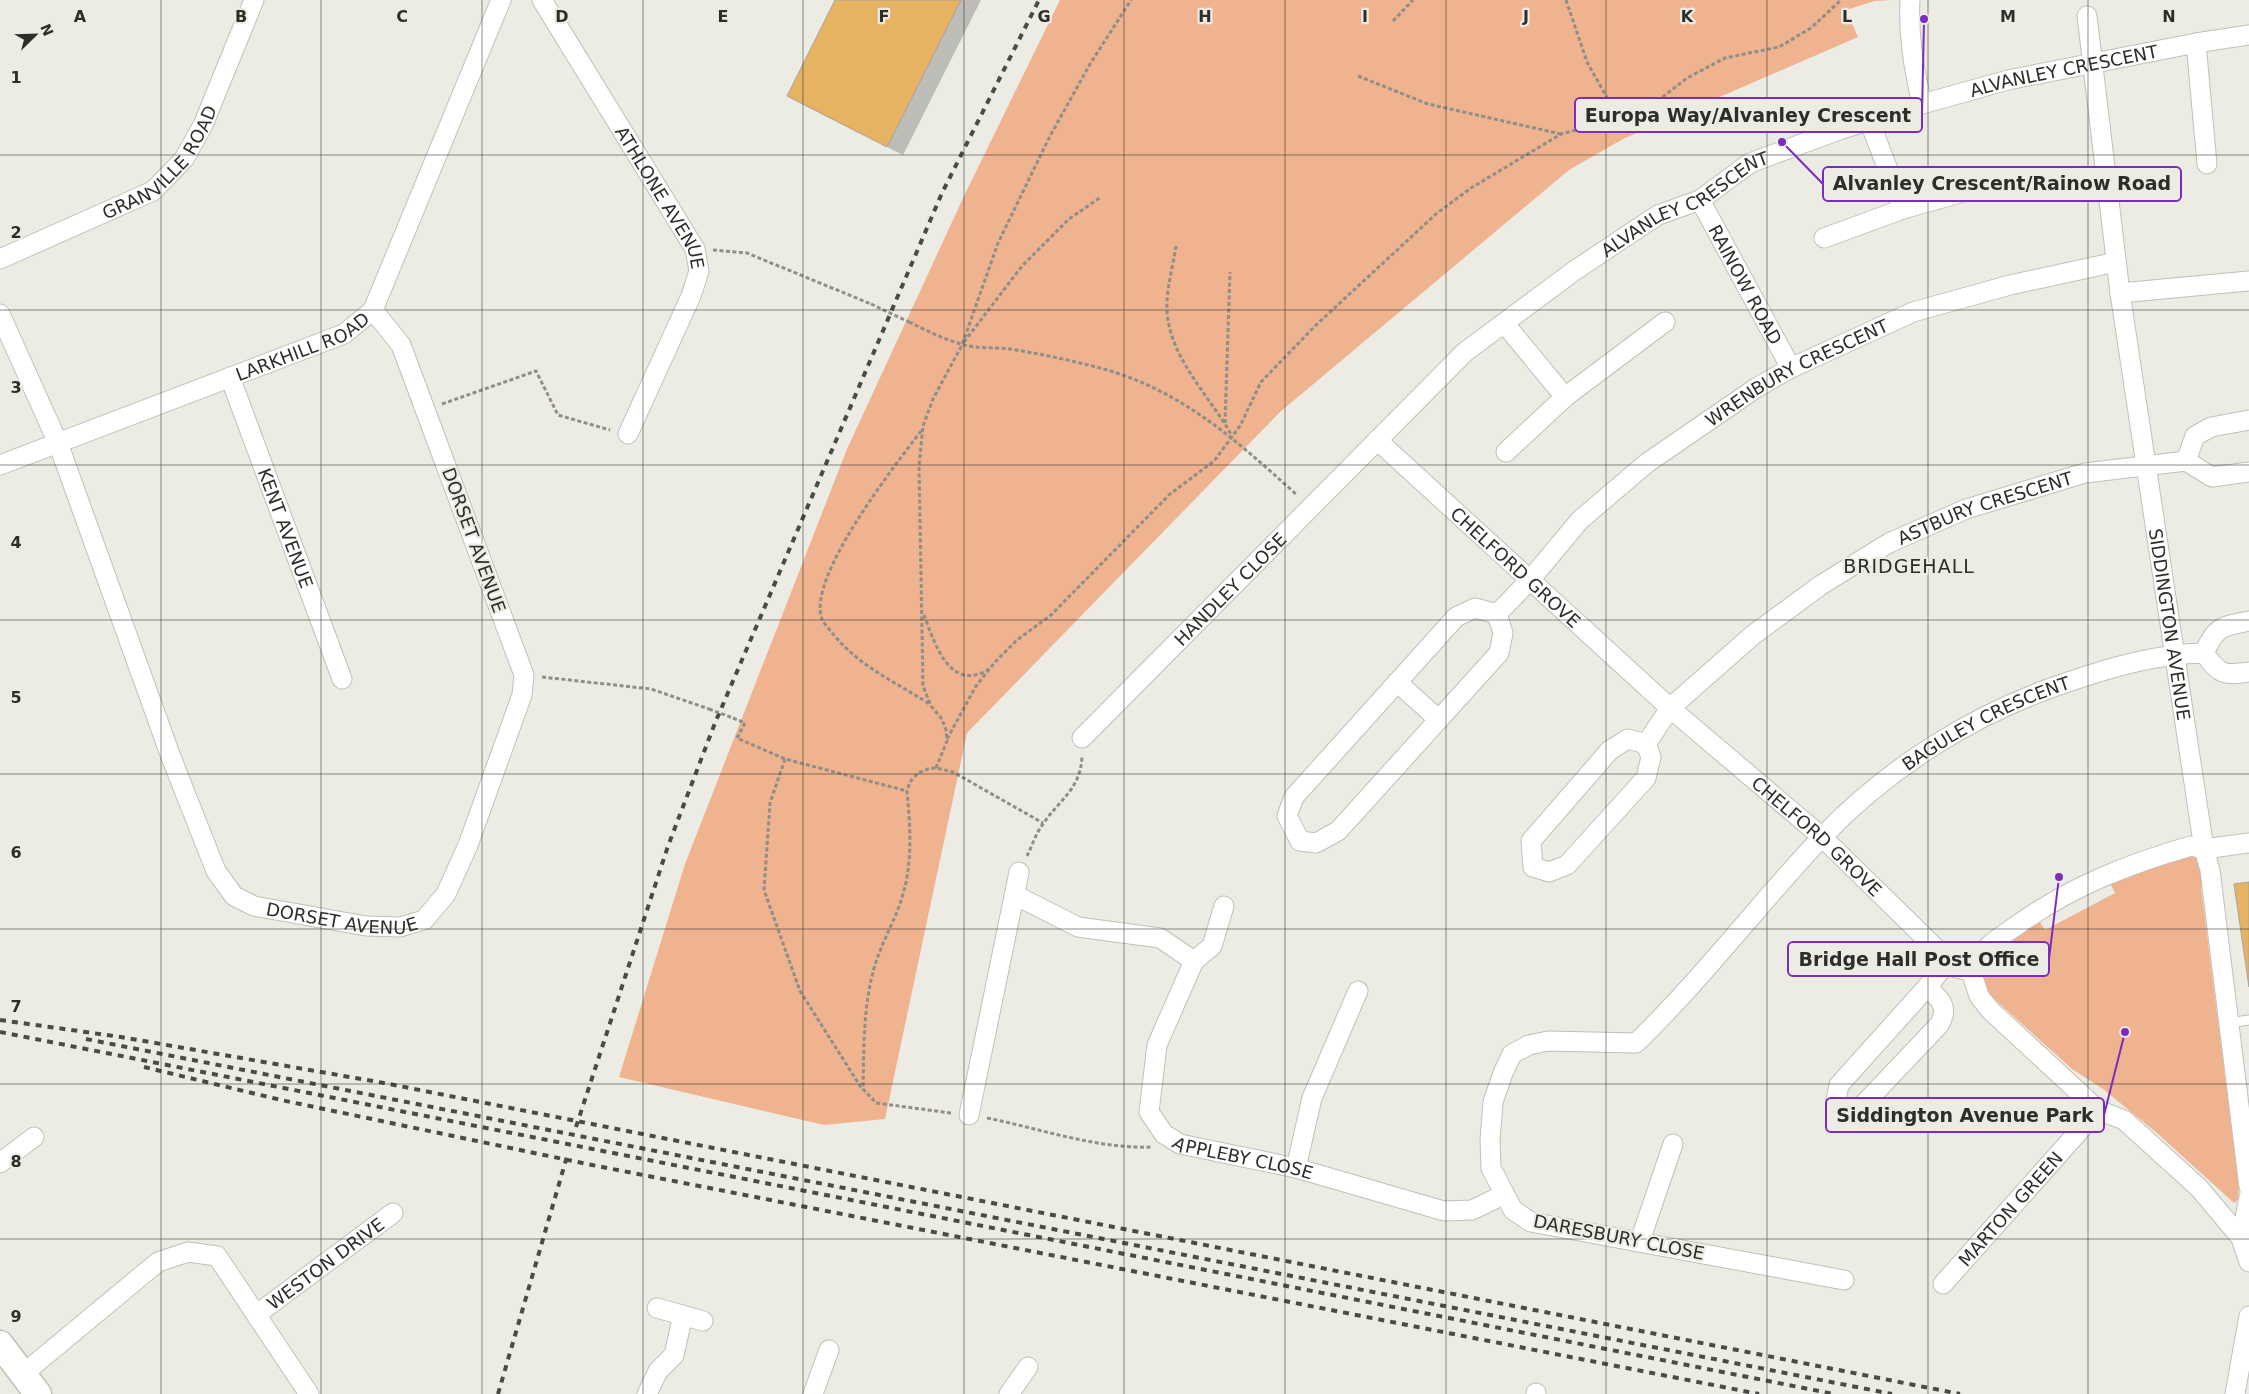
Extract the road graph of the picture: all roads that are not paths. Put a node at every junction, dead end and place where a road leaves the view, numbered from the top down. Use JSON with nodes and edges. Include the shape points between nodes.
{"nodes":[{"id":1,"x":254,"y":0,"type":"edge"},
{"id":2,"x":501,"y":0,"type":"edge"},
{"id":3,"x":542,"y":0,"type":"edge"},
{"id":4,"x":1910,"y":0,"type":"edge"},
{"id":5,"x":2087,"y":16,"type":"dead end"},
{"id":6,"x":2249,"y":35,"type":"edge"},
{"id":7,"x":2196,"y":43,"type":"junction"},
{"id":8,"x":2093,"y":62,"type":"junction"},
{"id":9,"x":1922,"y":104,"type":"junction"},
{"id":10,"x":1869,"y":120,"type":"junction"},
{"id":11,"x":2207,"y":164,"type":"dead end"},
{"id":12,"x":2016,"y":177,"type":"dead end"},
{"id":13,"x":1700,"y":200,"type":"junction"},
{"id":14,"x":1902,"y":209,"type":"junction"},
{"id":15,"x":1824,"y":238,"type":"dead end"},
{"id":16,"x":0,"y":259,"type":"edge"},
{"id":17,"x":2116,"y":262,"type":"junction"},
{"id":18,"x":2249,"y":281,"type":"edge"},
{"id":19,"x":2120,"y":293,"type":"junction"},
{"id":20,"x":373,"y":310,"type":"junction"},
{"id":21,"x":0,"y":315,"type":"edge"},
{"id":22,"x":1665,"y":322,"type":"dead end"},
{"id":23,"x":1504,"y":323,"type":"junction"},
{"id":24,"x":1791,"y":368,"type":"junction"},
{"id":25,"x":230,"y":377,"type":"junction"},
{"id":26,"x":1565,"y":397,"type":"junction"},
{"id":27,"x":2249,"y":420,"type":"edge"},
{"id":28,"x":628,"y":434,"type":"road end"},
{"id":29,"x":1377,"y":440,"type":"junction"},
{"id":30,"x":58,"y":443,"type":"junction"},
{"id":31,"x":1506,"y":452,"type":"dead end"},
{"id":32,"x":2186,"y":461,"type":"junction"},
{"id":33,"x":2147,"y":464,"type":"junction"},
{"id":34,"x":0,"y":466,"type":"edge"},
{"id":35,"x":2249,"y":472,"type":"edge"},
{"id":36,"x":1530,"y":580,"type":"junction"},
{"id":37,"x":1497,"y":614,"type":"junction"},
{"id":38,"x":2249,"y":621,"type":"edge"},
{"id":39,"x":2204,"y":653,"type":"junction"},
{"id":40,"x":2174,"y":654,"type":"junction"},
{"id":41,"x":2249,"y":672,"type":"edge"},
{"id":42,"x":342,"y":679,"type":"dead end"},
{"id":43,"x":1397,"y":682,"type":"junction"},
{"id":44,"x":1670,"y":708,"type":"junction"},
{"id":45,"x":1438,"y":719,"type":"junction"},
{"id":46,"x":1082,"y":738,"type":"road end"},
{"id":47,"x":1646,"y":744,"type":"junction"},
{"id":48,"x":1822,"y":837,"type":"junction"},
{"id":49,"x":2249,"y":842,"type":"edge"},
{"id":50,"x":2204,"y":849,"type":"junction"},
{"id":51,"x":1019,"y":872,"type":"road end"},
{"id":52,"x":1015,"y":895,"type":"junction"},
{"id":53,"x":1224,"y":906,"type":"dead end"},
{"id":54,"x":1949,"y":960,"type":"junction"},
{"id":55,"x":1194,"y":961,"type":"junction"},
{"id":56,"x":1971,"y":971,"type":"junction"},
{"id":57,"x":1927,"y":987,"type":"junction"},
{"id":58,"x":1358,"y":991,"type":"dead end"},
{"id":59,"x":2249,"y":1020,"type":"edge"},
{"id":60,"x":2228,"y":1023,"type":"junction"},
{"id":61,"x":2098,"y":1110,"type":"junction"},
{"id":62,"x":969,"y":1115,"type":"road end"},
{"id":63,"x":2245,"y":1121,"type":"edge"},
{"id":64,"x":34,"y":1137,"type":"dead end"},
{"id":65,"x":1673,"y":1144,"type":"dead end"},
{"id":66,"x":0,"y":1163,"type":"edge"},
{"id":67,"x":1296,"y":1168,"type":"junction"},
{"id":68,"x":2249,"y":1186,"type":"edge"},
{"id":69,"x":1503,"y":1195,"type":"junction"},
{"id":70,"x":2249,"y":1197,"type":"edge"},
{"id":71,"x":393,"y":1213,"type":"dead end"},
{"id":72,"x":2241,"y":1238,"type":"junction"},
{"id":73,"x":1640,"y":1241,"type":"junction"},
{"id":74,"x":2249,"y":1262,"type":"edge"},
{"id":75,"x":1844,"y":1280,"type":"dead end"},
{"id":76,"x":1943,"y":1284,"type":"dead end"},
{"id":77,"x":657,"y":1308,"type":"dead end"},
{"id":78,"x":257,"y":1314,"type":"junction"},
{"id":79,"x":683,"y":1315,"type":"junction"},
{"id":80,"x":2249,"y":1316,"type":"edge"},
{"id":81,"x":703,"y":1321,"type":"dead end"},
{"id":82,"x":0,"y":1344,"type":"edge"},
{"id":83,"x":829,"y":1350,"type":"dead end"},
{"id":84,"x":1028,"y":1367,"type":"dead end"},
{"id":85,"x":31,"y":1384,"type":"edge"},
{"id":86,"x":309,"y":1394,"type":"edge"},
{"id":87,"x":646,"y":1394,"type":"edge"},
{"id":88,"x":813,"y":1394,"type":"edge"},
{"id":89,"x":1009,"y":1394,"type":"edge"},
{"id":90,"x":2235,"y":1394,"type":"edge"}],
"edges":[{"from":1,"to":16,"type":"street","name":"GRANVILLE ROAD","via":[[202,125],[184,159],[153,191]]},
{"from":2,"to":20,"type":"street","name":"LARKHILL ROAD"},
{"from":3,"to":28,"type":"street","name":"ATHLONE AVENUE","via":[[695,248],[699,271],[691,296]]},
{"from":4,"to":9,"type":"street","via":[[1912,58]]},
{"from":5,"to":8,"type":"street","name":"SIDDINGTON AVENUE"},
{"from":6,"to":7,"type":"street","name":"ALVANLEY CRESCENT"},
{"from":7,"to":8,"type":"street","name":"ALVANLEY CRESCENT"},
{"from":7,"to":11,"type":"street"},
{"from":8,"to":9,"type":"street","name":"ALVANLEY CRESCENT","via":[[2008,80]]},
{"from":8,"to":17,"type":"street","name":"SIDDINGTON AVENUE"},
{"from":9,"to":10,"type":"street","name":"ALVANLEY CRESCENT"},
{"from":10,"to":13,"type":"street","name":"ALVANLEY CRESCENT","via":[[1750,163]]},
{"from":10,"to":14,"type":"street"},
{"from":12,"to":14,"type":"street"},
{"from":13,"to":23,"type":"street","name":"ALVANLEY CRESCENT","via":[[1658,215]]},
{"from":13,"to":24,"type":"street","name":"RAINOW ROAD"},
{"from":14,"to":15,"type":"street"},
{"from":17,"to":19,"type":"street","name":"SIDDINGTON AVENUE"},
{"from":17,"to":24,"type":"street","name":"WRENBURY CRESCENT","via":[[2010,285],[1913,312]]},
{"from":18,"to":19,"type":"street"},
{"from":19,"to":33,"type":"street","name":"SIDDINGTON AVENUE"},
{"from":20,"to":25,"type":"street","name":"LARKHILL ROAD","via":[[344,334]]},
{"from":20,"to":30,"type":"street","name":"DORSET AVENUE","via":[[401,345],[524,675],[522,695],[468,845],[446,894],[424,920],[400,928],[366,926],[254,906],[234,896],[216,871],[171,757]]},
{"from":21,"to":30,"type":"street","name":"DORSET AVENUE"},
{"from":22,"to":26,"type":"street"},
{"from":23,"to":26,"type":"street"},
{"from":23,"to":29,"type":"street","name":"ALVANLEY CRESCENT","via":[[1466,352]]},
{"from":24,"to":36,"type":"street","name":"WRENBURY CRESCENT","via":[[1756,388],[1647,463],[1580,520]]},
{"from":25,"to":30,"type":"street","name":"LARKHILL ROAD"},
{"from":25,"to":42,"type":"street","name":"KENT AVENUE"},
{"from":26,"to":31,"type":"street"},
{"from":27,"to":32,"type":"street","via":[[2211,427],[2195,436]]},
{"from":29,"to":36,"type":"street","name":"CHELFORD GROVE"},
{"from":29,"to":46,"type":"street","name":"HANDLEY CLOSE"},
{"from":30,"to":34,"type":"street","name":"LARKHILL ROAD"},
{"from":32,"to":33,"type":"street","name":"ASTBURY CRESCENT"},
{"from":32,"to":35,"type":"street","via":[[2212,477]]},
{"from":33,"to":40,"type":"street","name":"SIDDINGTON AVENUE"},
{"from":33,"to":44,"type":"street","name":"ASTBURY CRESCENT","via":[[2085,472],[1966,509],[1889,543],[1821,585],[1753,635]]},
{"from":36,"to":37,"type":"street","name":"WRENBURY CRESCENT"},
{"from":36,"to":44,"type":"street","name":"CHELFORD GROVE"},
{"from":37,"to":43,"type":"street","via":[[1475,608],[1456,617]]},
{"from":37,"to":45,"type":"street","via":[[1503,633],[1499,653]]},
{"from":38,"to":39,"type":"street","via":[[2228,625],[2213,634]]},
{"from":39,"to":40,"type":"street","name":"BAGULEY CRESCENT"},
{"from":39,"to":41,"type":"street","via":[[2216,670],[2229,675]]},
{"from":40,"to":48,"type":"street","name":"BAGULEY CRESCENT","via":[[2111,668],[2040,691],[1982,716],[1928,749],[1879,786]]},
{"from":40,"to":50,"type":"street","name":"SIDDINGTON AVENUE"},
{"from":43,"to":45,"type":"street"},
{"from":43,"to":45,"type":"street","via":[[1294,797],[1287,816],[1300,841],[1316,843],[1338,831]]},
{"from":44,"to":47,"type":"street","name":"ASTBURY CRESCENT"},
{"from":44,"to":48,"type":"street","name":"CHELFORD GROVE"},
{"from":47,"to":47,"type":"street","via":[[1628,740],[1610,750],[1531,841],[1533,866],[1549,872],[1565,867],[1587,845],[1646,778],[1651,757]]},
{"from":48,"to":54,"type":"street","name":"CHELFORD GROVE"},
{"from":48,"to":69,"type":"street","name":"DARESBURY CLOSE","via":[[1636,1043],[1548,1041],[1528,1045],[1512,1054],[1493,1102],[1490,1140],[1491,1168]]},
{"from":49,"to":50,"type":"street"},
{"from":50,"to":56,"type":"street","via":[[2191,846],[2155,856],[2114,870],[2069,892],[1999,938],[1978,957]]},
{"from":50,"to":60,"type":"street","name":"SIDDINGTON AVENUE","via":[[2210,870]]},
{"from":51,"to":52,"type":"street"},
{"from":52,"to":55,"type":"street","via":[[1078,927],[1160,938]]},
{"from":52,"to":62,"type":"street"},
{"from":53,"to":55,"type":"street","name":"APPLEBY CLOSE","via":[[1212,946]]},
{"from":54,"to":56,"type":"street","name":"CHELFORD GROVE","via":[[1956,968]]},
{"from":54,"to":57,"type":"street"},
{"from":55,"to":67,"type":"street","name":"APPLEBY CLOSE","via":[[1157,1045],[1149,1112],[1172,1141]]},
{"from":56,"to":61,"type":"street","via":[[1979,996],[1990,1010]]},
{"from":57,"to":57,"type":"street","via":[[1839,1085],[1836,1100],[1841,1108],[1849,1112],[1862,1106],[1939,1025],[1944,1006]]},
{"from":58,"to":67,"type":"street","via":[[1312,1098]]},
{"from":59,"to":60,"type":"lane"},
{"from":60,"to":63,"type":"street","name":"SIDDINGTON AVENUE"},
{"from":61,"to":72,"type":"street","via":[[2124,1120],[2199,1188]]},
{"from":61,"to":76,"type":"street","name":"MARTON GREEN"},
{"from":63,"to":68,"type":"street","name":"SIDDINGTON AVENUE"},
{"from":64,"to":66,"type":"street"},
{"from":65,"to":73,"type":"street"},
{"from":67,"to":69,"type":"street","name":"APPLEBY CLOSE","via":[[1444,1211],[1472,1210]]},
{"from":69,"to":73,"type":"street","name":"DARESBURY CLOSE","via":[[1513,1210],[1531,1222]]},
{"from":70,"to":72,"type":"street"},
{"from":71,"to":78,"type":"street","name":"WESTON DRIVE"},
{"from":72,"to":74,"type":"street"},
{"from":73,"to":75,"type":"street","name":"DARESBURY CLOSE"},
{"from":77,"to":79,"type":"street"},
{"from":78,"to":85,"type":"street","via":[[217,1256],[188,1252],[158,1262]]},
{"from":78,"to":86,"type":"street"},
{"from":79,"to":81,"type":"street"},
{"from":79,"to":87,"type":"street","via":[[674,1355],[658,1371]]},
{"from":80,"to":90,"type":"street"},
{"from":82,"to":85,"type":"street"},
{"from":83,"to":88,"type":"street"},
{"from":84,"to":89,"type":"street"}]}
